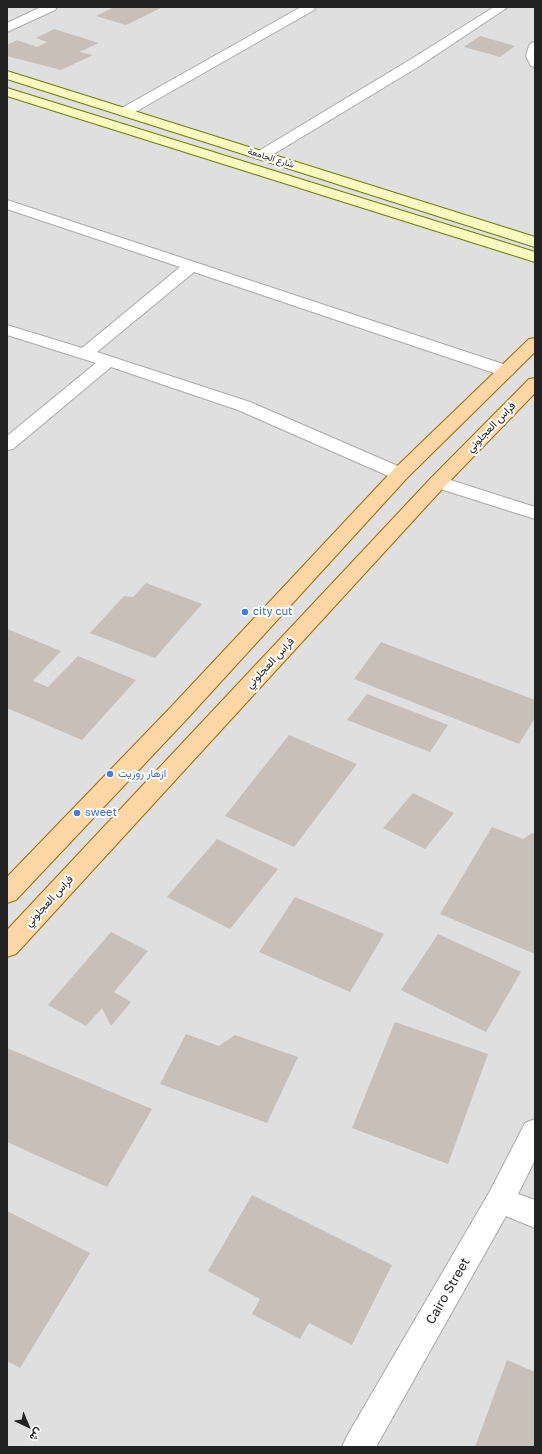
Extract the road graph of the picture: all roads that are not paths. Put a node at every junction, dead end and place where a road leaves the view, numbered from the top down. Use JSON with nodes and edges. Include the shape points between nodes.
{"nodes":[{"id":1,"x":51,"y":7,"type":"edge"},
{"id":2,"x":310,"y":7,"type":"edge"},
{"id":3,"x":502,"y":7,"type":"edge"},
{"id":4,"x":7,"y":28,"type":"edge"},
{"id":5,"x":535,"y":46,"type":"edge"},
{"id":6,"x":535,"y":63,"type":"edge"},
{"id":7,"x":7,"y":75,"type":"edge"},
{"id":8,"x":7,"y":92,"type":"edge"},
{"id":9,"x":125,"y":112,"type":"junction"},
{"id":10,"x":262,"y":155,"type":"junction"},
{"id":11,"x":7,"y":204,"type":"edge"},
{"id":12,"x":535,"y":242,"type":"edge"},
{"id":13,"x":535,"y":257,"type":"edge"},
{"id":14,"x":191,"y":266,"type":"junction"},
{"id":15,"x":7,"y":330,"type":"edge"},
{"id":16,"x":535,"y":343,"type":"edge"},
{"id":17,"x":85,"y":354,"type":"junction"},
{"id":18,"x":108,"y":361,"type":"junction"},
{"id":19,"x":506,"y":371,"type":"junction"},
{"id":20,"x":535,"y":383,"type":"edge"},
{"id":21,"x":7,"y":445,"type":"edge"},
{"id":22,"x":400,"y":474,"type":"junction"},
{"id":23,"x":438,"y":482,"type":"junction"},
{"id":24,"x":535,"y":513,"type":"edge"},
{"id":25,"x":7,"y":893,"type":"edge"},
{"id":26,"x":7,"y":946,"type":"edge"},
{"id":27,"x":535,"y":1132,"type":"edge"},
{"id":28,"x":500,"y":1200,"type":"junction"},
{"id":29,"x":535,"y":1214,"type":"edge"},
{"id":30,"x":358,"y":1447,"type":"edge"}],
"edges":[{"from":1,"to":4,"type":"street"},
{"from":2,"to":9,"type":"street"},
{"from":3,"to":10,"type":"street"},
{"from":5,"to":6,"type":"street","via":[[532,56]]},
{"from":7,"to":9,"type":"main road","name":"شارع الجامعة"},
{"from":8,"to":13,"type":"main road","name":"شارع الجامعة"},
{"from":9,"to":10,"type":"main road","name":"شارع الجامعة"},
{"from":10,"to":12,"type":"main road","name":"شارع الجامعة"},
{"from":11,"to":14,"type":"street"},
{"from":14,"to":17,"type":"street"},
{"from":14,"to":19,"type":"street"},
{"from":15,"to":17,"type":"street"},
{"from":16,"to":19,"type":"main road"},
{"from":17,"to":18,"type":"street"},
{"from":18,"to":21,"type":"street"},
{"from":18,"to":22,"type":"street","via":[[244,406]]},
{"from":19,"to":22,"type":"main road"},
{"from":20,"to":23,"type":"main road","name":"فراس العجلوني"},
{"from":22,"to":25,"type":"main road","via":[[178,714]]},
{"from":23,"to":24,"type":"street"},
{"from":23,"to":26,"type":"main road","name":"فراس العجلوني"},
{"from":27,"to":28,"type":"street","name":"Cairo Street"},
{"from":28,"to":29,"type":"street"},
{"from":28,"to":30,"type":"street","name":"Cairo Street"}]}
